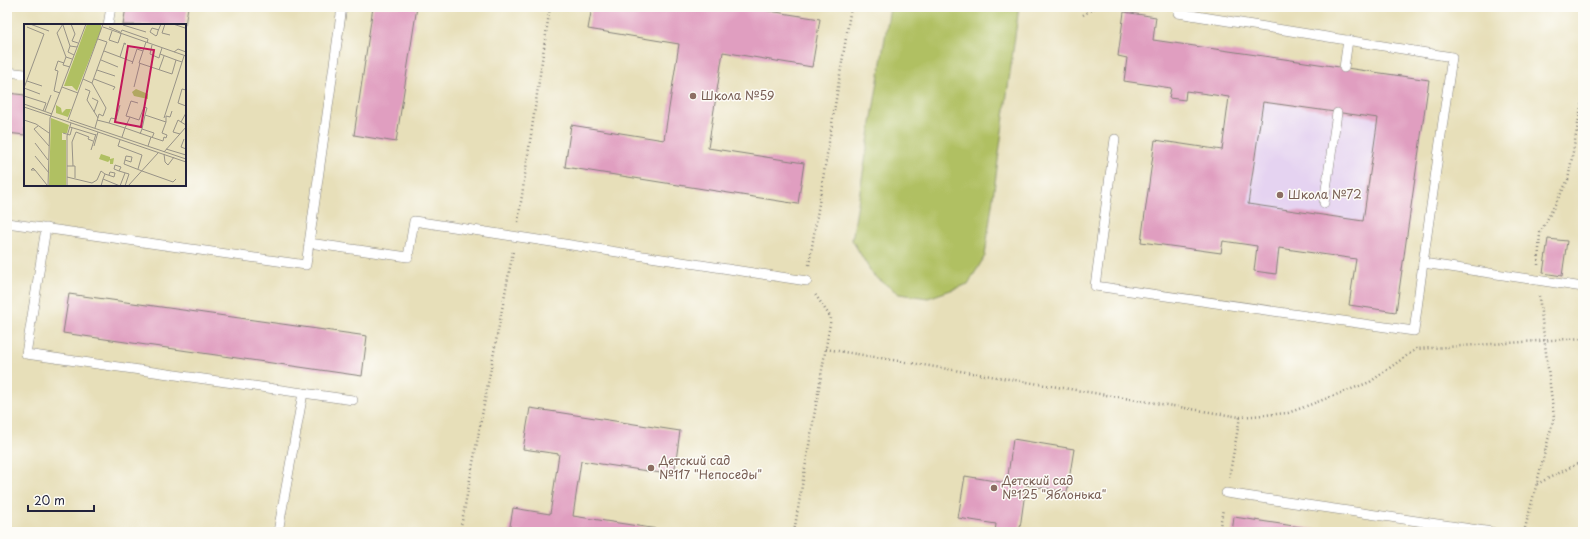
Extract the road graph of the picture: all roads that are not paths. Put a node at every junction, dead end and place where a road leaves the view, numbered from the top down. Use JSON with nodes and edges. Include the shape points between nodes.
{"nodes":[{"id":1,"x":111,"y":7,"type":"edge"},
{"id":2,"x":342,"y":7,"type":"edge"},
{"id":3,"x":1178,"y":7,"type":"edge"},
{"id":4,"x":108,"y":24,"type":"edge"},
{"id":5,"x":1348,"y":40,"type":"junction"},
{"id":6,"x":1344,"y":68,"type":"dead end"},
{"id":7,"x":7,"y":72,"type":"edge"},
{"id":8,"x":24,"y":74,"type":"edge"},
{"id":9,"x":1337,"y":113,"type":"dead end"},
{"id":10,"x":1115,"y":139,"type":"dead end"},
{"id":11,"x":1324,"y":203,"type":"dead end"},
{"id":12,"x":7,"y":223,"type":"edge"},
{"id":13,"x":46,"y":228,"type":"junction"},
{"id":14,"x":309,"y":243,"type":"junction"},
{"id":15,"x":1423,"y":263,"type":"junction"},
{"id":16,"x":807,"y":281,"type":"road end"},
{"id":17,"x":1583,"y":287,"type":"edge"},
{"id":18,"x":303,"y":393,"type":"junction"},
{"id":19,"x":353,"y":400,"type":"dead end"},
{"id":20,"x":1226,"y":493,"type":"road end"},
{"id":21,"x":278,"y":532,"type":"edge"},
{"id":22,"x":1492,"y":532,"type":"edge"}],
"edges":[{"from":1,"to":4,"type":"lane"},
{"from":2,"to":14,"type":"lane"},
{"from":3,"to":5,"type":"lane","via":[[1178,13]]},
{"from":5,"to":6,"type":"lane"},
{"from":5,"to":15,"type":"lane","via":[[1452,57]]},
{"from":7,"to":8,"type":"lane"},
{"from":9,"to":11,"type":"lane"},
{"from":10,"to":15,"type":"lane","via":[[1096,286],[1414,331]]},
{"from":12,"to":13,"type":"lane"},
{"from":13,"to":14,"type":"lane","via":[[306,265]]},
{"from":13,"to":18,"type":"lane","via":[[26,354]]},
{"from":14,"to":16,"type":"lane","via":[[408,257],[414,221]]},
{"from":15,"to":17,"type":"lane"},
{"from":18,"to":19,"type":"lane"},
{"from":18,"to":21,"type":"lane"},
{"from":20,"to":22,"type":"lane"}]}
